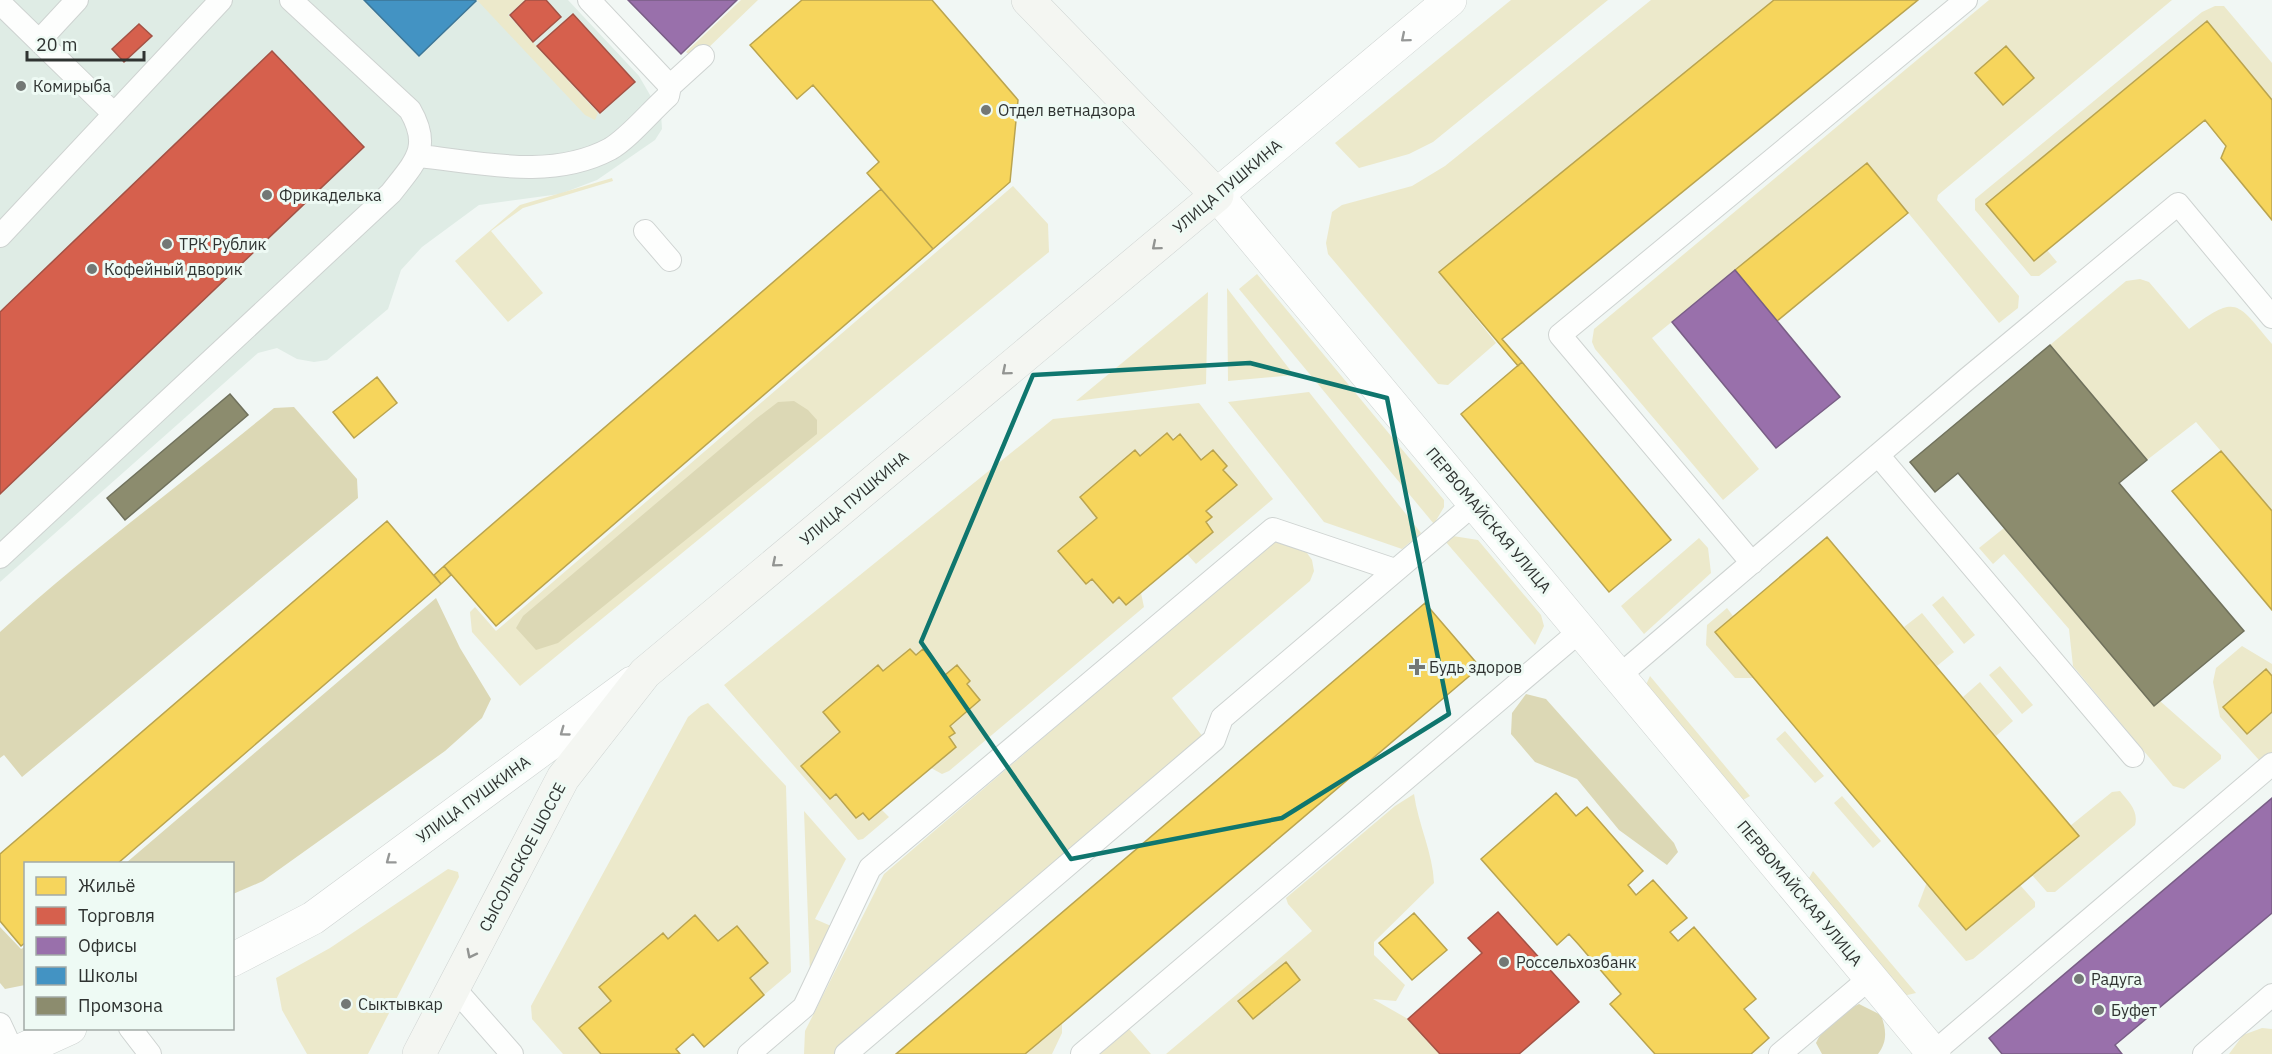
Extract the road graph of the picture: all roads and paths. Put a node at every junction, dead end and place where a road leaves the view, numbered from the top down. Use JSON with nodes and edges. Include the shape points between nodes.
{"nodes":[{"id":1,"x":77,"y":0,"type":"edge"},
{"id":2,"x":221,"y":0,"type":"edge"},
{"id":3,"x":291,"y":0,"type":"edge"},
{"id":4,"x":589,"y":0,"type":"edge"},
{"id":5,"x":1028,"y":0,"type":"edge"},
{"id":6,"x":1450,"y":0,"type":"edge"},
{"id":7,"x":1966,"y":0,"type":"edge"},
{"id":8,"x":0,"y":3,"type":"edge"},
{"id":9,"x":39,"y":41,"type":"junction"},
{"id":10,"x":704,"y":56,"type":"dead end"},
{"id":11,"x":670,"y":86,"type":"junction"},
{"id":12,"x":114,"y":114,"type":"junction"},
{"id":13,"x":420,"y":156,"type":"junction"},
{"id":14,"x":1217,"y":195,"type":"junction"},
{"id":15,"x":645,"y":231,"type":"dead end"},
{"id":16,"x":0,"y":236,"type":"edge"},
{"id":17,"x":670,"y":260,"type":"dead end"},
{"id":18,"x":2272,"y":317,"type":"edge"},
{"id":19,"x":1878,"y":455,"type":"junction"},
{"id":20,"x":1475,"y":503,"type":"junction"},
{"id":21,"x":0,"y":557,"type":"edge"},
{"id":22,"x":1752,"y":563,"type":"junction"},
{"id":23,"x":1395,"y":570,"type":"junction"},
{"id":24,"x":1581,"y":630,"type":"junction"},
{"id":25,"x":645,"y":673,"type":"junction"},
{"id":26,"x":1618,"y":676,"type":"junction"},
{"id":27,"x":2133,"y":756,"type":"dead end"},
{"id":28,"x":2272,"y":764,"type":"edge"},
{"id":29,"x":234,"y":959,"type":"edge"},
{"id":30,"x":1870,"y":978,"type":"junction"},
{"id":31,"x":454,"y":988,"type":"junction"},
{"id":32,"x":2272,"y":995,"type":"edge"},
{"id":33,"x":0,"y":1024,"type":"edge"},
{"id":34,"x":68,"y":1030,"type":"edge"},
{"id":35,"x":131,"y":1030,"type":"edge"},
{"id":36,"x":14,"y":1054,"type":"edge"},
{"id":37,"x":150,"y":1054,"type":"edge"},
{"id":38,"x":419,"y":1054,"type":"edge"},
{"id":39,"x":512,"y":1054,"type":"edge"},
{"id":40,"x":749,"y":1054,"type":"edge"},
{"id":41,"x":846,"y":1054,"type":"edge"},
{"id":42,"x":1082,"y":1054,"type":"edge"},
{"id":43,"x":1780,"y":1054,"type":"edge"},
{"id":44,"x":1934,"y":1054,"type":"edge"},
{"id":45,"x":2204,"y":1054,"type":"edge"}],
"edges":[{"from":1,"to":9,"type":"lane"},
{"from":2,"to":12,"type":"lane"},
{"from":3,"to":13,"type":"lane","via":[[410,110],[421,128]]},
{"from":4,"to":11,"type":"lane"},
{"from":5,"to":14,"type":"main road","name":"ПЕРВОМАЙСКАЯ УЛИЦА"},
{"from":6,"to":14,"type":"street","name":"УЛИЦА ПУШКИНА","one_way":true},
{"from":7,"to":22,"type":"lane","via":[[1560,335]]},
{"from":8,"to":9,"type":"lane"},
{"from":9,"to":12,"type":"lane"},
{"from":10,"to":11,"type":"lane"},
{"from":11,"to":13,"type":"lane","via":[[668,96],[611,148],[581,161],[550,168]]},
{"from":12,"to":16,"type":"lane"},
{"from":13,"to":21,"type":"lane","via":[[391,193]]},
{"from":14,"to":20,"type":"street","name":"ПЕРВОМАЙСКАЯ УЛИЦА"},
{"from":14,"to":25,"type":"main road","name":"УЛИЦА ПУШКИНА","one_way":true},
{"from":15,"to":17,"type":"lane"},
{"from":18,"to":19,"type":"lane","via":[[2178,204]]},
{"from":19,"to":22,"type":"lane"},
{"from":19,"to":27,"type":"lane"},
{"from":20,"to":23,"type":"lane"},
{"from":20,"to":24,"type":"street","name":"ПЕРВОМАЙСКАЯ УЛИЦА"},
{"from":22,"to":26,"type":"lane"},
{"from":23,"to":40,"type":"lane","via":[[1273,529],[870,868],[804,1007]]},
{"from":23,"to":41,"type":"lane","via":[[1222,718],[1214,740]]},
{"from":24,"to":26,"type":"street","name":"ПЕРВОМАЙСКАЯ УЛИЦА"},
{"from":24,"to":42,"type":"lane"},
{"from":25,"to":29,"type":"street","name":"УЛИЦА ПУШКИНА","one_way":true,"via":[[313,918]]},
{"from":25,"to":31,"type":"main road","name":"СЫСОЛЬСКОЕ ШОССЕ","one_way":true,"via":[[563,778]]},
{"from":26,"to":30,"type":"street","name":"ПЕРВОМАЙСКАЯ УЛИЦА"},
{"from":28,"to":44,"type":"lane"},
{"from":30,"to":43,"type":"lane"},
{"from":30,"to":44,"type":"street","name":"ПЕРВОМАЙСКАЯ УЛИЦА"},
{"from":31,"to":38,"type":"main road","name":"СЫСОЛЬСКОЕ ШОССЕ"},
{"from":31,"to":39,"type":"lane"},
{"from":32,"to":45,"type":"lane"},
{"from":33,"to":36,"type":"lane"},
{"from":34,"to":36,"type":"street"},
{"from":35,"to":37,"type":"lane"}]}
